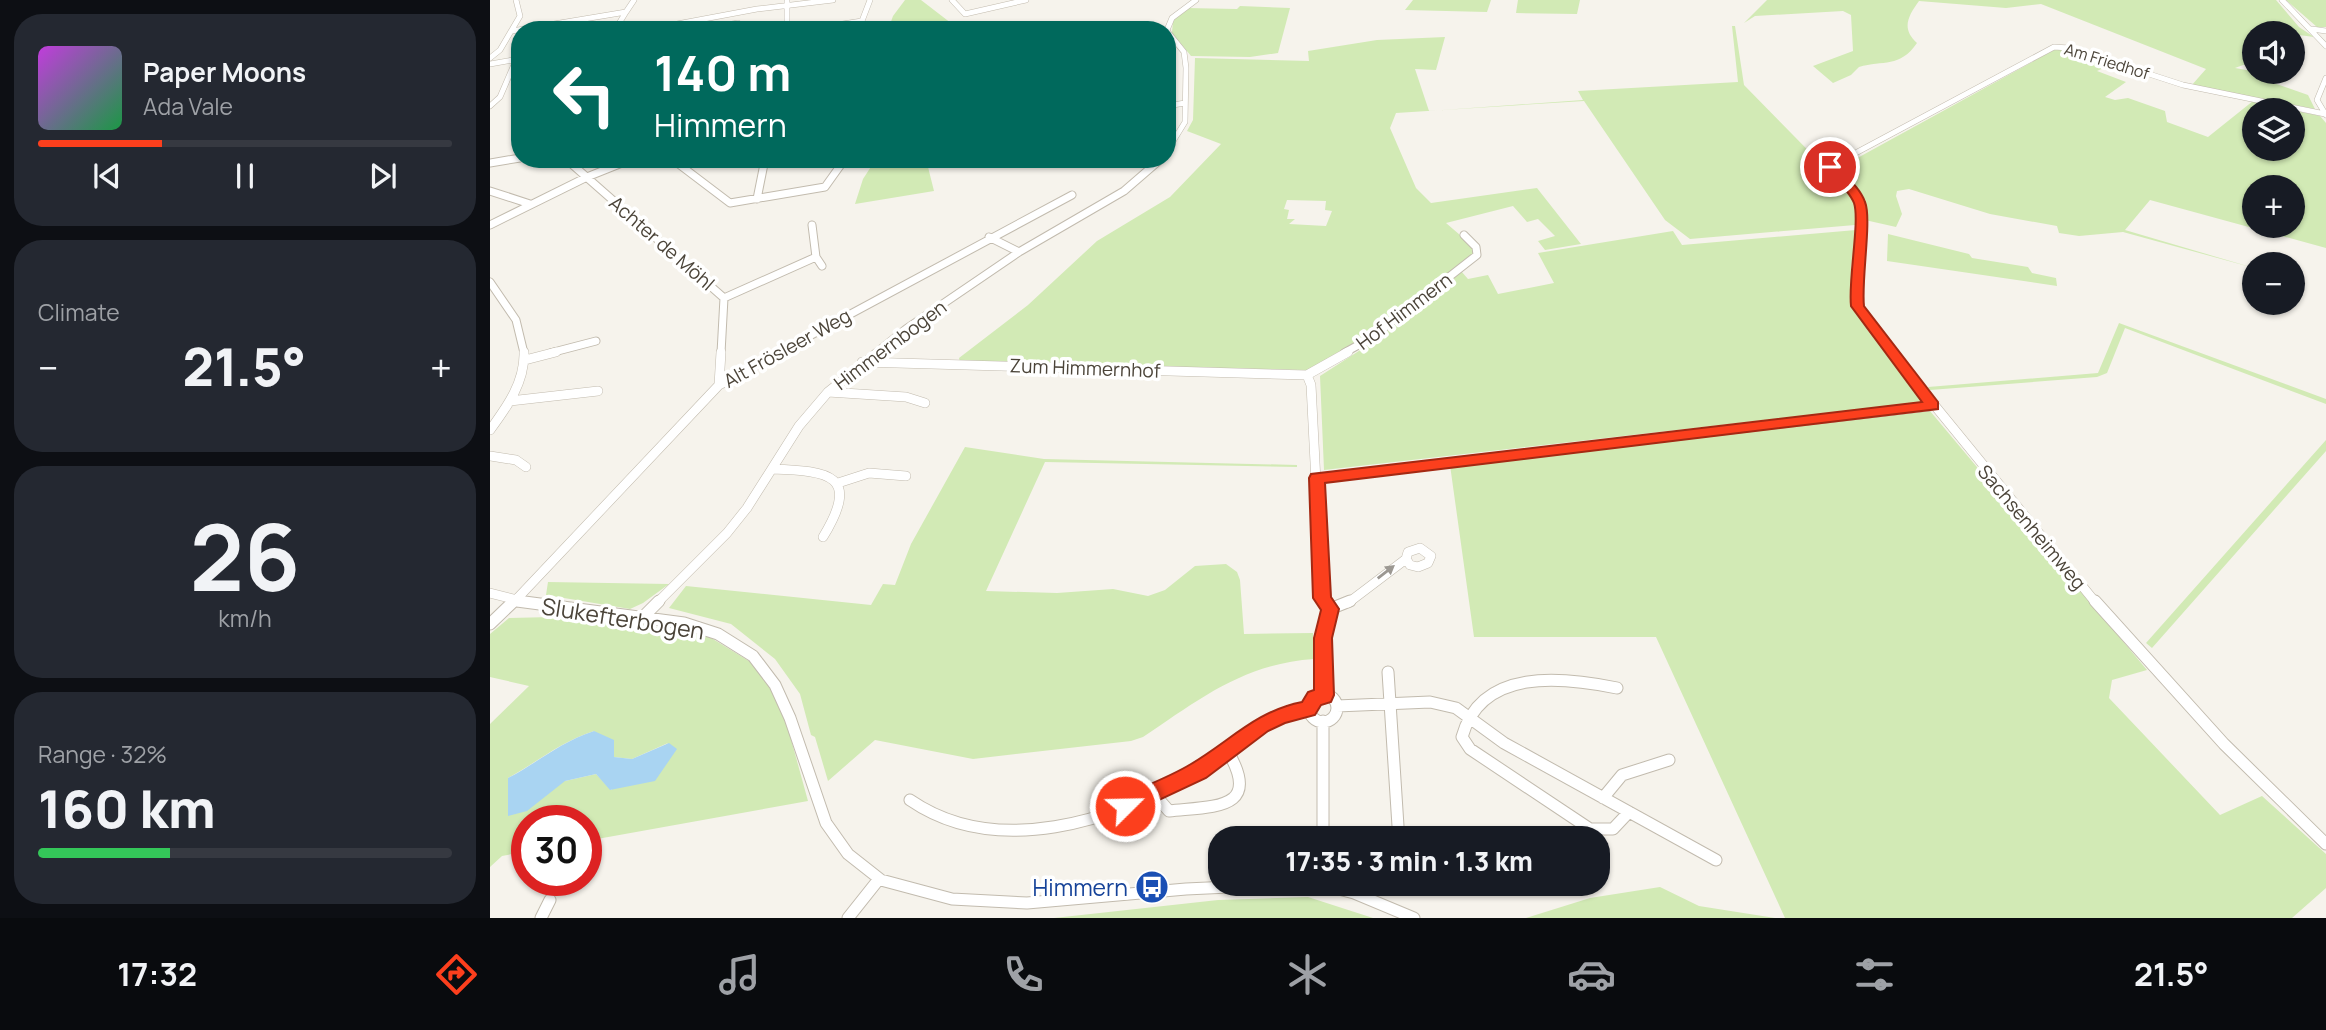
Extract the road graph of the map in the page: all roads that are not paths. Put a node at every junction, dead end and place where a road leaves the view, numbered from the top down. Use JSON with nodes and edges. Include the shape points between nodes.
{"nodes":[{"id":1,"x":516,"y":0,"type":"edge"},
{"id":2,"x":634,"y":0,"type":"edge"},
{"id":3,"x":833,"y":0,"type":"edge"},
{"id":4,"x":870,"y":0,"type":"edge"},
{"id":5,"x":952,"y":0,"type":"edge"},
{"id":6,"x":1026,"y":0,"type":"edge"},
{"id":7,"x":1196,"y":0,"type":"edge"},
{"id":8,"x":2282,"y":0,"type":"edge"},
{"id":9,"x":787,"y":2,"type":"edge"},
{"id":10,"x":626,"y":12,"type":"junction"},
{"id":11,"x":713,"y":17,"type":"junction"},
{"id":12,"x":517,"y":21,"type":"edge"},
{"id":13,"x":572,"y":21,"type":"edge"},
{"id":14,"x":620,"y":21,"type":"edge"},
{"id":15,"x":692,"y":21,"type":"edge"},
{"id":16,"x":713,"y":21,"type":"edge"},
{"id":17,"x":787,"y":21,"type":"edge"},
{"id":18,"x":862,"y":21,"type":"edge"},
{"id":19,"x":1171,"y":21,"type":"edge"},
{"id":20,"x":2312,"y":29,"type":"junction"},
{"id":21,"x":2325,"y":30,"type":"edge"},
{"id":22,"x":511,"y":32,"type":"edge"},
{"id":23,"x":1176,"y":44,"type":"edge"},
{"id":24,"x":2326,"y":46,"type":"edge"},
{"id":25,"x":493,"y":56,"type":"edge"},
{"id":26,"x":511,"y":59,"type":"edge"},
{"id":27,"x":511,"y":61,"type":"edge"},
{"id":28,"x":490,"y":64,"type":"edge"},
{"id":29,"x":511,"y":70,"type":"edge"},
{"id":30,"x":2326,"y":78,"type":"edge"},
{"id":31,"x":1185,"y":103,"type":"junction"},
{"id":32,"x":1176,"y":104,"type":"edge"},
{"id":33,"x":490,"y":106,"type":"edge"},
{"id":34,"x":2326,"y":115,"type":"edge"},
{"id":35,"x":1176,"y":137,"type":"edge"},
{"id":36,"x":511,"y":160,"type":"edge"},
{"id":37,"x":490,"y":163,"type":"edge"},
{"id":38,"x":1830,"y":167,"type":"joint"},
{"id":39,"x":576,"y":168,"type":"edge"},
{"id":40,"x":610,"y":168,"type":"edge"},
{"id":41,"x":686,"y":168,"type":"edge"},
{"id":42,"x":763,"y":168,"type":"edge"},
{"id":43,"x":839,"y":168,"type":"edge"},
{"id":44,"x":1152,"y":168,"type":"edge"},
{"id":45,"x":587,"y":177,"type":"junction"},
{"id":46,"x":490,"y":191,"type":"edge"},
{"id":47,"x":1072,"y":195,"type":"dead end"},
{"id":48,"x":757,"y":199,"type":"junction"},
{"id":49,"x":530,"y":204,"type":"junction"},
{"id":50,"x":490,"y":225,"type":"edge"},
{"id":51,"x":812,"y":225,"type":"dead end"},
{"id":52,"x":1464,"y":235,"type":"dead end"},
{"id":53,"x":989,"y":237,"type":"junction"},
{"id":54,"x":1019,"y":252,"type":"junction"},
{"id":55,"x":816,"y":257,"type":"junction"},
{"id":56,"x":822,"y":266,"type":"dead end"},
{"id":57,"x":490,"y":282,"type":"edge"},
{"id":58,"x":724,"y":298,"type":"junction"},
{"id":59,"x":596,"y":341,"type":"dead end"},
{"id":60,"x":525,"y":360,"type":"junction"},
{"id":61,"x":862,"y":362,"type":"junction"},
{"id":62,"x":1307,"y":375,"type":"junction"},
{"id":63,"x":719,"y":384,"type":"junction"},
{"id":64,"x":598,"y":391,"type":"dead end"},
{"id":65,"x":828,"y":392,"type":"junction"},
{"id":66,"x":510,"y":401,"type":"junction"},
{"id":67,"x":925,"y":402,"type":"dead end"},
{"id":68,"x":1933,"y":406,"type":"junction"},
{"id":69,"x":490,"y":430,"type":"edge"},
{"id":70,"x":490,"y":456,"type":"edge"},
{"id":71,"x":526,"y":467,"type":"dead end"},
{"id":72,"x":772,"y":470,"type":"junction"},
{"id":73,"x":906,"y":476,"type":"dead end"},
{"id":74,"x":1317,"y":478,"type":"junction"},
{"id":75,"x":838,"y":483,"type":"junction"},
{"id":76,"x":823,"y":537,"type":"dead end"},
{"id":77,"x":1406,"y":559,"type":"dead end"},
{"id":78,"x":490,"y":593,"type":"edge"},
{"id":79,"x":516,"y":601,"type":"junction"},
{"id":80,"x":1330,"y":609,"type":"junction"},
{"id":81,"x":642,"y":618,"type":"junction"},
{"id":82,"x":490,"y":624,"type":"edge"},
{"id":83,"x":1388,"y":672,"type":"dead end"},
{"id":84,"x":1617,"y":688,"type":"dead end"},
{"id":85,"x":1324,"y":695,"type":"junction"},
{"id":86,"x":1390,"y":704,"type":"junction"},
{"id":87,"x":1338,"y":706,"type":"junction"},
{"id":88,"x":1308,"y":709,"type":"junction"},
{"id":89,"x":1471,"y":717,"type":"junction"},
{"id":90,"x":1323,"y":721,"type":"junction"},
{"id":91,"x":1227,"y":750,"type":"junction"},
{"id":92,"x":1669,"y":760,"type":"dead end"},
{"id":93,"x":1154,"y":794,"type":"junction"},
{"id":94,"x":1603,"y":798,"type":"junction"},
{"id":95,"x":910,"y":800,"type":"dead end"},
{"id":96,"x":1629,"y":812,"type":"junction"},
{"id":97,"x":1322,"y":826,"type":"edge"},
{"id":98,"x":1398,"y":826,"type":"dead end"},
{"id":99,"x":1575,"y":826,"type":"edge"},
{"id":100,"x":1610,"y":832,"type":"edge"},
{"id":101,"x":2326,"y":844,"type":"edge"},
{"id":102,"x":1716,"y":860,"type":"dead end"},
{"id":103,"x":879,"y":879,"type":"junction"},
{"id":104,"x":1208,"y":889,"type":"edge"},
{"id":105,"x":1358,"y":896,"type":"edge"},
{"id":106,"x":550,"y":900,"type":"dead end"},
{"id":107,"x":1012,"y":913,"type":"edge"},
{"id":108,"x":541,"y":918,"type":"edge"},
{"id":109,"x":848,"y":918,"type":"edge"},
{"id":110,"x":1414,"y":918,"type":"edge"}],
"edges":[{"from":1,"to":12,"type":"street"},
{"from":2,"to":10,"type":"street"},
{"from":3,"to":9,"type":"street"},
{"from":4,"to":18,"type":"street"},
{"from":5,"to":6,"type":"street","via":[[963,14]]},
{"from":7,"to":19,"type":"street"},
{"from":8,"to":20,"type":"street"},
{"from":9,"to":11,"type":"street"},
{"from":9,"to":17,"type":"street"},
{"from":10,"to":13,"type":"street"},
{"from":10,"to":14,"type":"street"},
{"from":11,"to":15,"type":"street"},
{"from":11,"to":16,"type":"street"},
{"from":20,"to":21,"type":"street"},
{"from":20,"to":24,"type":"street"},
{"from":22,"to":25,"type":"street"},
{"from":23,"to":31,"type":"street","via":[[1185,57]]},
{"from":25,"to":26,"type":"street"},
{"from":27,"to":28,"type":"street"},
{"from":29,"to":33,"type":"street","via":[[500,97]]},
{"from":30,"to":34,"type":"street","via":[[2317,100]]},
{"from":31,"to":32,"type":"street"},
{"from":31,"to":35,"type":"street","via":[[1185,122]]},
{"from":34,"to":38,"type":"street","name":"Am Friedhof","via":[[2183,85],[2054,47]]},
{"from":36,"to":37,"type":"street"},
{"from":38,"to":68,"type":"street","name":"Sachsenheimweg","via":[[1861,204],[1858,306]]},
{"from":39,"to":45,"type":"street","name":"Achter de Möhl"},
{"from":40,"to":45,"type":"street"},
{"from":41,"to":48,"type":"street","via":[[728,203]]},
{"from":42,"to":48,"type":"street"},
{"from":43,"to":48,"type":"street","via":[[825,187]]},
{"from":44,"to":54,"type":"street","name":"Himmernbogen","via":[[1109,201]]},
{"from":45,"to":49,"type":"street"},
{"from":45,"to":58,"type":"street","name":"Achter de Möhl"},
{"from":46,"to":49,"type":"street"},
{"from":47,"to":53,"type":"street","name":"Alt Frösleer Weg"},
{"from":49,"to":50,"type":"street"},
{"from":51,"to":55,"type":"street"},
{"from":52,"to":62,"type":"street","name":"Hof Himmern","via":[[1476,247],[1477,255],[1371,338]]},
{"from":53,"to":54,"type":"street"},
{"from":53,"to":63,"type":"street","name":"Alt Frösleer Weg"},
{"from":54,"to":61,"type":"street","name":"Himmernbogen"},
{"from":55,"to":56,"type":"street"},
{"from":55,"to":58,"type":"street"},
{"from":57,"to":60,"type":"street","via":[[519,325]]},
{"from":58,"to":63,"type":"street","name":"Achter de Möhl"},
{"from":59,"to":60,"type":"street"},
{"from":60,"to":66,"type":"street"},
{"from":61,"to":62,"type":"street","name":"Zum Himmernhof"},
{"from":61,"to":65,"type":"street","name":"Himmernbogen"},
{"from":62,"to":74,"type":"street"},
{"from":63,"to":79,"type":"street","name":"Alt Frösleer Weg"},
{"from":64,"to":66,"type":"street"},
{"from":65,"to":67,"type":"street"},
{"from":65,"to":72,"type":"street","name":"Himmernbogen","via":[[799,426]]},
{"from":66,"to":69,"type":"street"},
{"from":68,"to":74,"type":"street"},
{"from":68,"to":101,"type":"street","name":"Sachsenheimweg","via":[[2132,644],[2252,775]]},
{"from":70,"to":71,"type":"street","via":[[516,460]]},
{"from":72,"to":75,"type":"street","via":[[822,472]]},
{"from":72,"to":81,"type":"street","name":"Himmernbogen","via":[[727,533]]},
{"from":73,"to":75,"type":"street","via":[[869,473]]},
{"from":74,"to":80,"type":"street","via":[[1322,598]]},
{"from":75,"to":76,"type":"street","via":[[841,490],[835,517]]},
{"from":80,"to":77,"type":"street","one_way":true,"via":[[1348,603]]},
{"from":78,"to":79,"type":"street","name":"Slukefterbogen"},
{"from":79,"to":81,"type":"street","name":"Slukefterbogen"},
{"from":79,"to":82,"type":"street","name":"Alt Frösleer Weg"},
{"from":80,"to":85,"type":"street","via":[[1323,638]]},
{"from":81,"to":103,"type":"street","name":"Slukefterbogen","via":[[717,633],[761,663],[787,708],[822,820]]},
{"from":83,"to":86,"type":"street"},
{"from":84,"to":89,"type":"street","via":[[1579,680],[1530,679],[1503,688]]},
{"from":85,"to":87,"type":"street"},
{"from":85,"to":88,"type":"street","via":[[1315,698]]},
{"from":86,"to":87,"type":"street"},
{"from":86,"to":89,"type":"street","via":[[1441,703]]},
{"from":86,"to":98,"type":"street"},
{"from":87,"to":90,"type":"street","via":[[1332,718]]},
{"from":88,"to":90,"type":"street","via":[[1313,718]]},
{"from":88,"to":91,"type":"street","via":[[1271,719]]},
{"from":89,"to":94,"type":"street","via":[[1504,743]]},
{"from":89,"to":99,"type":"street","via":[[1462,737],[1470,750]]},
{"from":90,"to":97,"type":"street"},
{"from":91,"to":93,"type":"street"},
{"from":91,"to":93,"type":"street","via":[[1244,776],[1244,785],[1225,804],[1169,811]]},
{"from":92,"to":94,"type":"street","via":[[1622,775]]},
{"from":93,"to":95,"type":"street","via":[[1051,826],[990,830],[946,821]]},
{"from":94,"to":96,"type":"street"},
{"from":96,"to":100,"type":"street"},
{"from":96,"to":102,"type":"street"},
{"from":103,"to":107,"type":"street","name":"Slukefterbogen","via":[[915,895]]},
{"from":103,"to":109,"type":"street"},
{"from":104,"to":107,"type":"street","name":"Slukefterbogen"},
{"from":105,"to":110,"type":"street","name":"Slukefterbogen"},
{"from":106,"to":108,"type":"street"}]}
